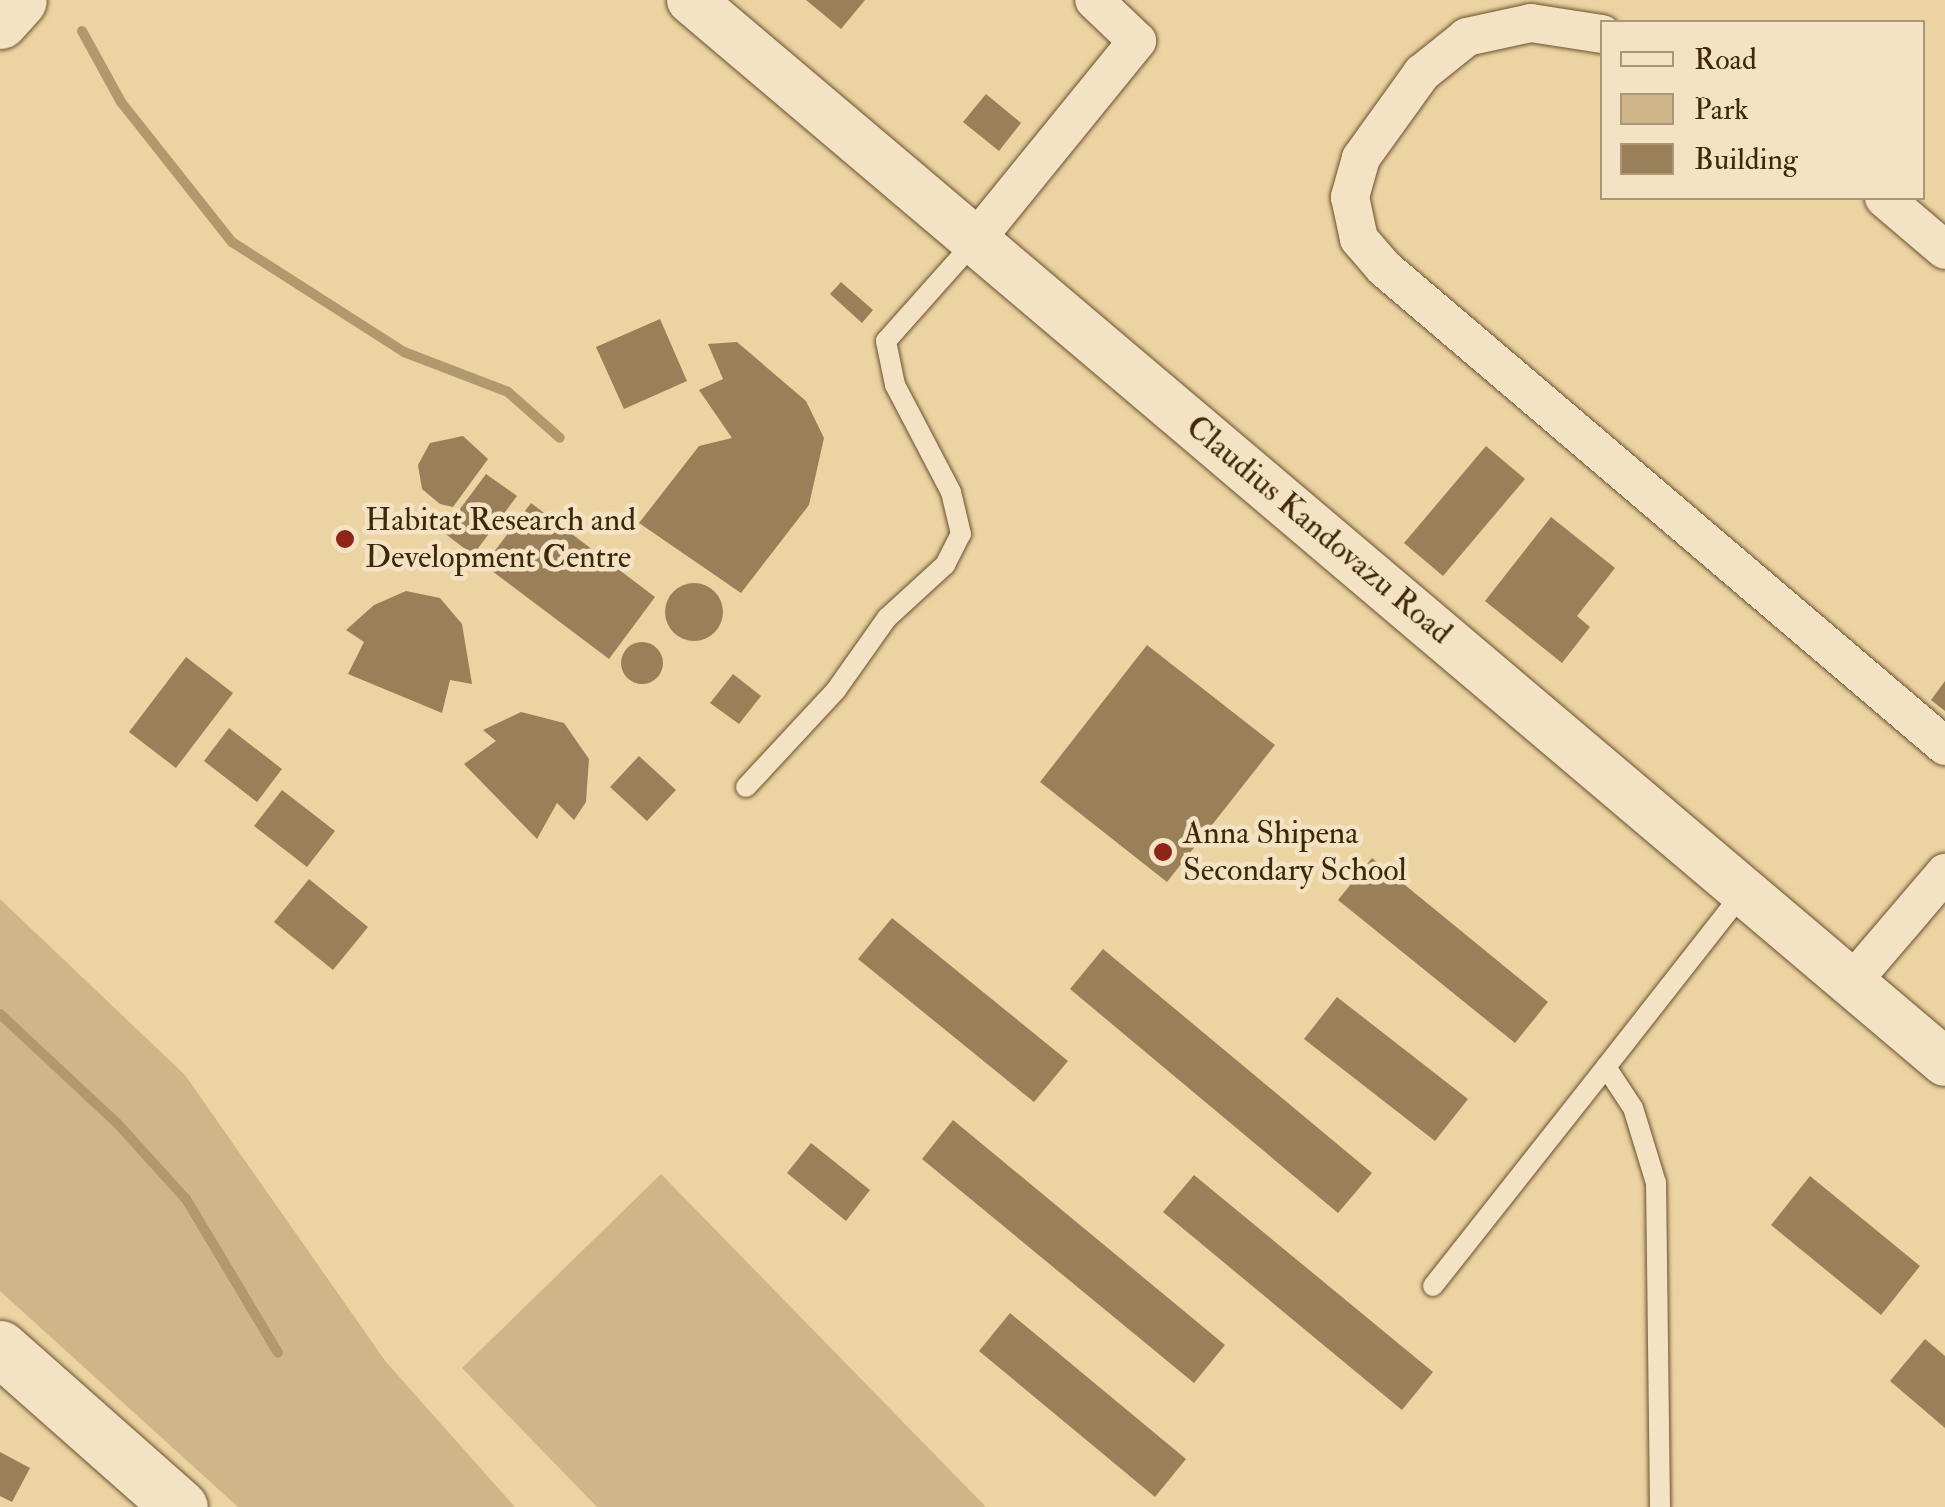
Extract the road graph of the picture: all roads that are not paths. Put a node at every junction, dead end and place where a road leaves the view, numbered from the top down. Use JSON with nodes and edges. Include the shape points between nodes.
{"nodes":[{"id":1,"x":19,"y":0,"type":"edge"},
{"id":2,"x":691,"y":0,"type":"edge"},
{"id":3,"x":1094,"y":0,"type":"edge"},
{"id":4,"x":0,"y":21,"type":"edge"},
{"id":5,"x":1600,"y":34,"type":"edge"},
{"id":6,"x":1886,"y":200,"type":"edge"},
{"id":7,"x":977,"y":238,"type":"junction"},
{"id":8,"x":1945,"y":250,"type":"edge"},
{"id":9,"x":1945,"y":746,"type":"edge"},
{"id":10,"x":746,"y":787,"type":"dead end"},
{"id":11,"x":1945,"y":873,"type":"edge"},
{"id":12,"x":1743,"y":892,"type":"junction"},
{"id":13,"x":1851,"y":983,"type":"junction"},
{"id":14,"x":1945,"y":1062,"type":"edge"},
{"id":15,"x":1606,"y":1067,"type":"junction"},
{"id":16,"x":1432,"y":1286,"type":"dead end"},
{"id":17,"x":0,"y":1348,"type":"edge"},
{"id":18,"x":180,"y":1507,"type":"edge"},
{"id":19,"x":1660,"y":1507,"type":"edge"}],
"edges":[{"from":1,"to":4,"type":"main road"},
{"from":2,"to":7,"type":"street","name":"Claudius Kandovazu Road"},
{"from":3,"to":7,"type":"street","via":[[1137,40]]},
{"from":5,"to":9,"type":"street","via":[[1531,24],[1468,37],[1422,73],[1361,158],[1350,197],[1359,240]]},
{"from":6,"to":8,"type":"street"},
{"from":7,"to":10,"type":"lane","via":[[886,341],[895,385],[951,492],[961,534],[945,565],[887,618],[836,690]]},
{"from":7,"to":12,"type":"street","name":"Claudius Kandovazu Road"},
{"from":11,"to":13,"type":"street"},
{"from":12,"to":13,"type":"street","name":"Claudius Kandovazu Road"},
{"from":12,"to":15,"type":"lane"},
{"from":13,"to":14,"type":"street","name":"Claudius Kandovazu Road"},
{"from":15,"to":16,"type":"lane"},
{"from":15,"to":19,"type":"lane","via":[[1633,1108],[1656,1182]]},
{"from":17,"to":18,"type":"main road"}]}
